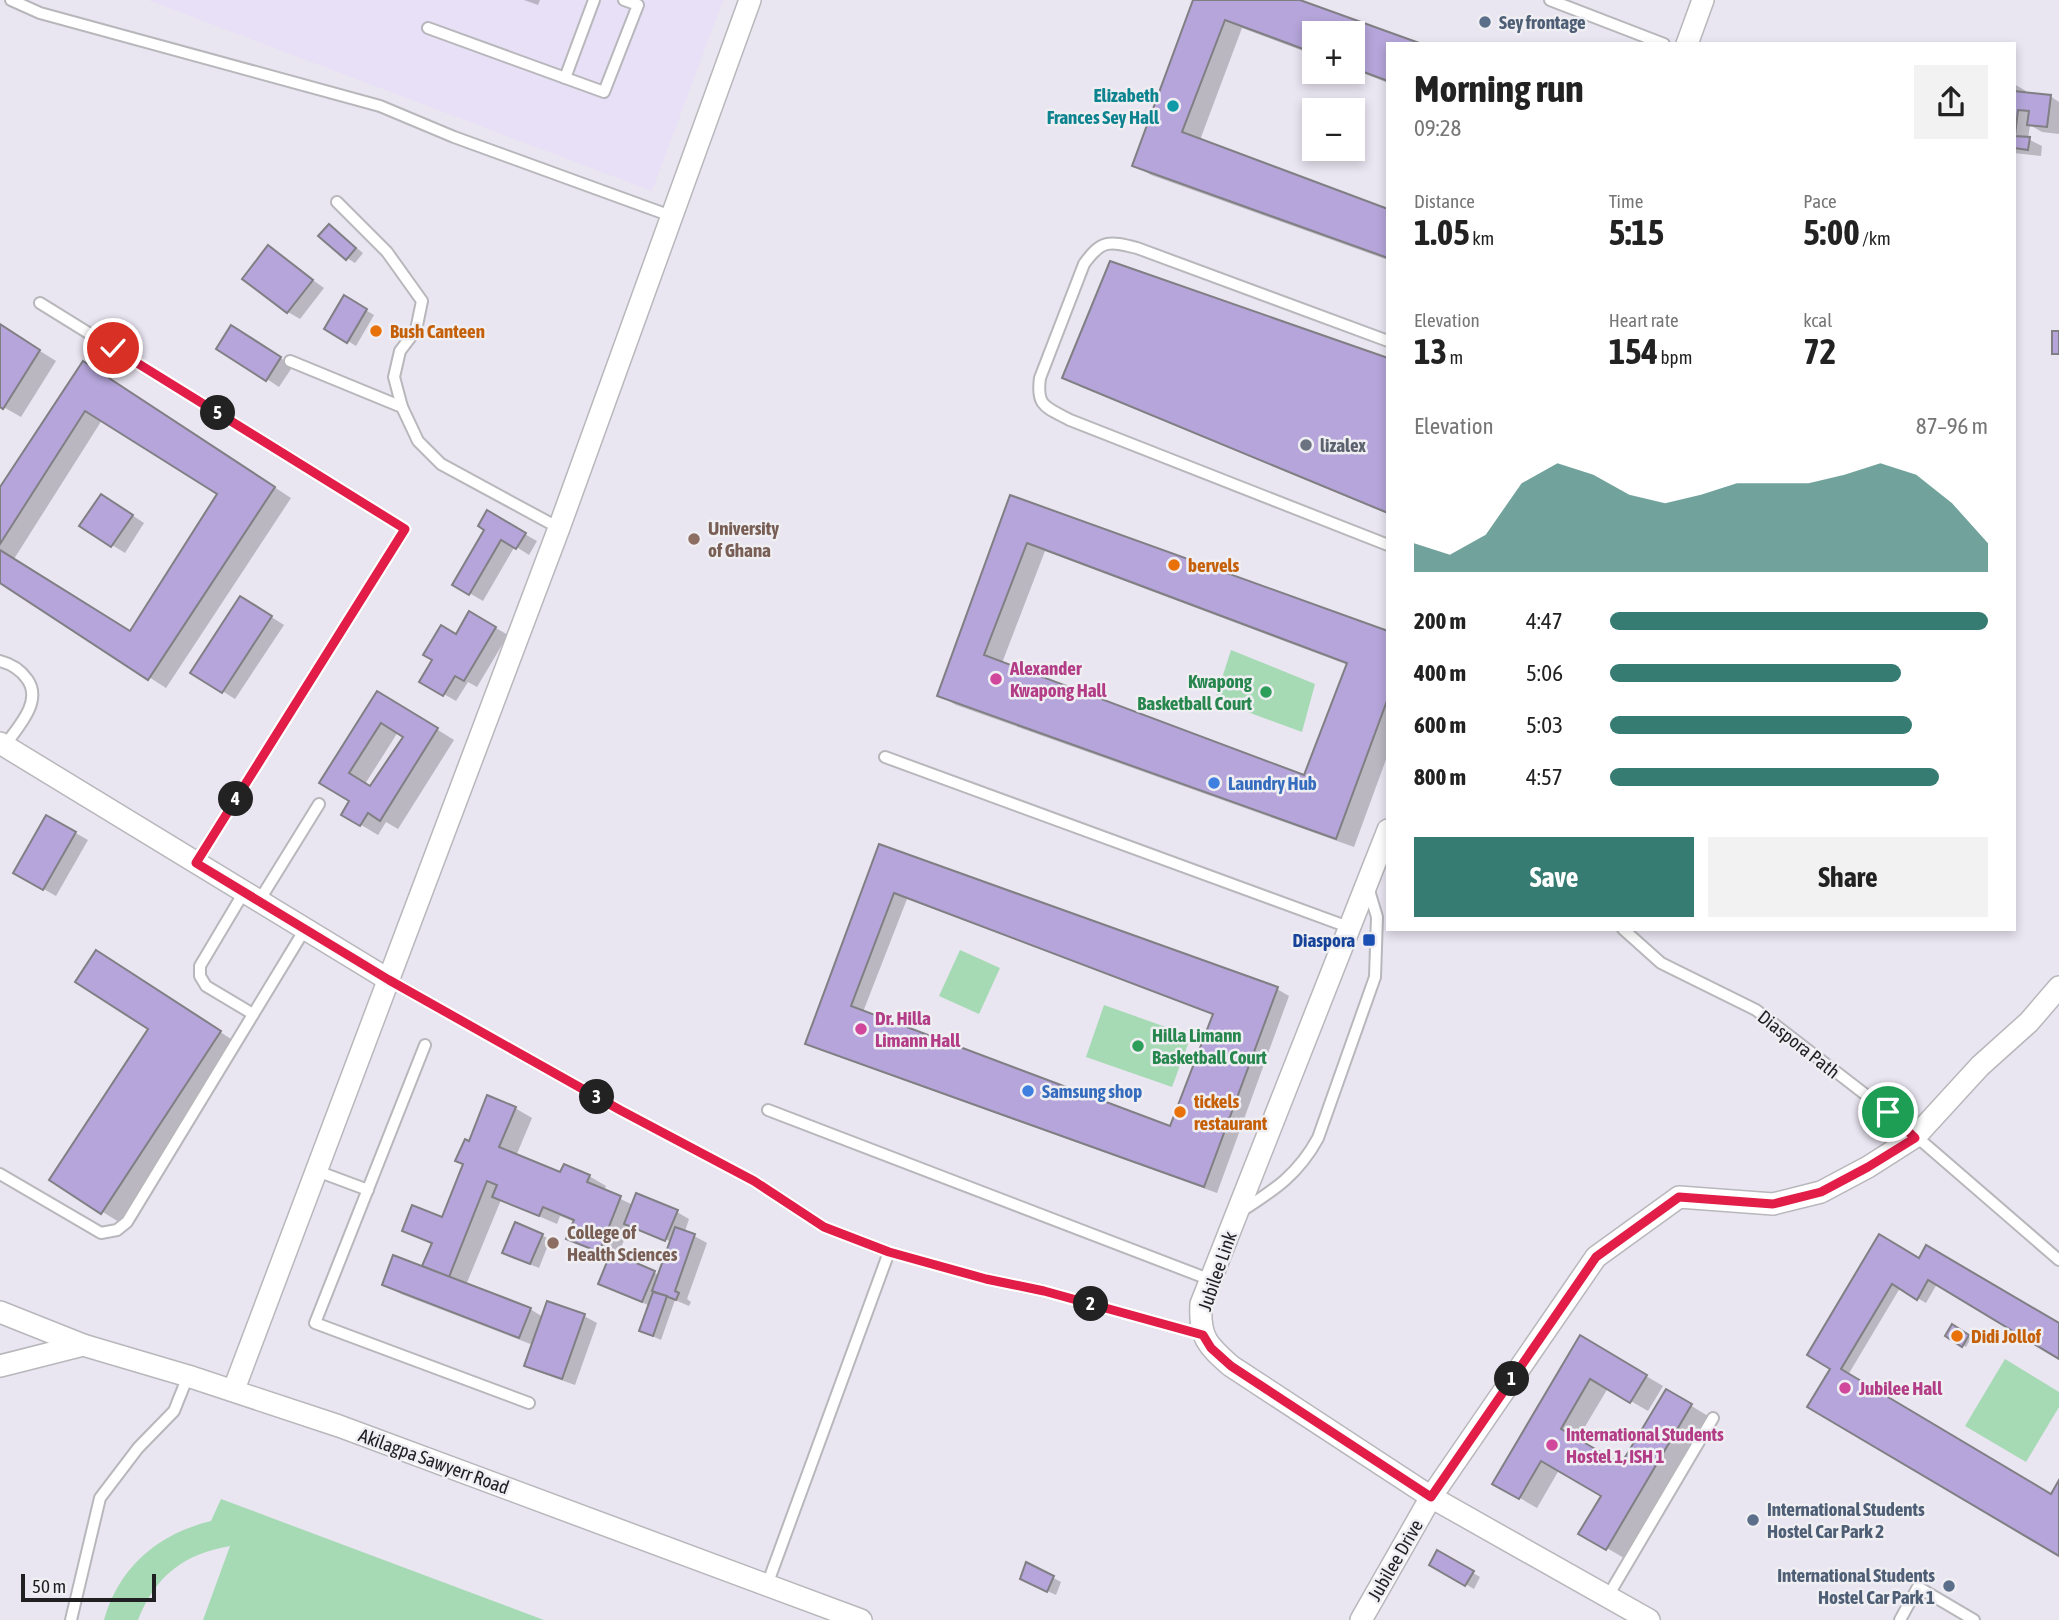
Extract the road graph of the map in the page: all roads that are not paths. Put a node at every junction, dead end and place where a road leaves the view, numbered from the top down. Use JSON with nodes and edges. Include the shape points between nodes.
{"nodes":[{"id":1,"x":11,"y":0,"type":"edge"},
{"id":2,"x":594,"y":0,"type":"edge"},
{"id":3,"x":624,"y":0,"type":"edge"},
{"id":4,"x":750,"y":0,"type":"edge"},
{"id":5,"x":1550,"y":0,"type":"edge"},
{"id":6,"x":1703,"y":0,"type":"edge"},
{"id":7,"x":428,"y":28,"type":"dead end"},
{"id":8,"x":1659,"y":42,"type":"edge"},
{"id":9,"x":1688,"y":42,"type":"edge"},
{"id":10,"x":565,"y":78,"type":"junction"},
{"id":11,"x":337,"y":202,"type":"dead end"},
{"id":12,"x":671,"y":216,"type":"junction"},
{"id":13,"x":40,"y":303,"type":"dead end"},
{"id":14,"x":1386,"y":340,"type":"edge"},
{"id":15,"x":290,"y":361,"type":"dead end"},
{"id":16,"x":402,"y":407,"type":"junction"},
{"id":17,"x":559,"y":528,"type":"junction"},
{"id":18,"x":1386,"y":544,"type":"edge"},
{"id":19,"x":0,"y":661,"type":"edge"},
{"id":20,"x":2,"y":747,"type":"edge"},
{"id":21,"x":885,"y":757,"type":"dead end"},
{"id":22,"x":318,"y":804,"type":"dead end"},
{"id":23,"x":1386,"y":835,"type":"edge"},
{"id":24,"x":196,"y":863,"type":"junction"},
{"id":25,"x":1367,"y":881,"type":"junction"},
{"id":26,"x":251,"y":897,"type":"junction"},
{"id":27,"x":1351,"y":928,"type":"junction"},
{"id":28,"x":305,"y":929,"type":"junction"},
{"id":29,"x":1625,"y":931,"type":"edge"},
{"id":30,"x":389,"y":980,"type":"junction"},
{"id":31,"x":2059,"y":987,"type":"edge"},
{"id":32,"x":253,"y":1014,"type":"junction"},
{"id":33,"x":425,"y":1045,"type":"dead end"},
{"id":34,"x":768,"y":1110,"type":"dead end"},
{"id":35,"x":1915,"y":1138,"type":"junction"},
{"id":36,"x":317,"y":1171,"type":"junction"},
{"id":37,"x":0,"y":1174,"type":"edge"},
{"id":38,"x":368,"y":1190,"type":"junction"},
{"id":39,"x":1237,"y":1214,"type":"junction"},
{"id":40,"x":889,"y":1252,"type":"junction"},
{"id":41,"x":2059,"y":1260,"type":"edge"},
{"id":42,"x":1211,"y":1280,"type":"junction"},
{"id":43,"x":0,"y":1312,"type":"edge"},
{"id":44,"x":1203,"y":1335,"type":"junction"},
{"id":45,"x":83,"y":1345,"type":"junction"},
{"id":46,"x":0,"y":1366,"type":"edge"},
{"id":47,"x":188,"y":1376,"type":"junction"},
{"id":48,"x":233,"y":1389,"type":"junction"},
{"id":49,"x":528,"y":1403,"type":"dead end"},
{"id":50,"x":1713,"y":1418,"type":"dead end"},
{"id":51,"x":1431,"y":1497,"type":"junction"},
{"id":52,"x":767,"y":1585,"type":"junction"},
{"id":53,"x":1608,"y":1596,"type":"junction"},
{"id":54,"x":71,"y":1620,"type":"edge"},
{"id":55,"x":861,"y":1620,"type":"edge"},
{"id":56,"x":1361,"y":1620,"type":"edge"},
{"id":57,"x":1649,"y":1620,"type":"edge"},
{"id":58,"x":1900,"y":1620,"type":"edge"},
{"id":59,"x":1974,"y":1620,"type":"edge"}],
"edges":[{"from":1,"to":12,"type":"lane","via":[[40,13],[380,106]]},
{"from":2,"to":10,"type":"lane"},
{"from":3,"to":10,"type":"lane","via":[[638,5],[604,92]]},
{"from":4,"to":12,"type":"street"},
{"from":5,"to":8,"type":"lane"},
{"from":6,"to":9,"type":"street"},
{"from":7,"to":10,"type":"lane"},
{"from":11,"to":16,"type":"lane","via":[[387,252],[422,301],[416,330],[400,351],[394,377]]},
{"from":12,"to":17,"type":"street"},
{"from":13,"to":24,"type":"lane","via":[[405,529]]},
{"from":14,"to":18,"type":"lane","via":[[1111,242],[1095,249],[1084,264],[1040,378],[1038,395],[1045,407],[1070,419]]},
{"from":15,"to":16,"type":"lane"},
{"from":16,"to":17,"type":"lane","via":[[418,441],[441,464]]},
{"from":17,"to":30,"type":"street"},
{"from":19,"to":20,"type":"lane","via":[[18,668],[34,694],[31,706]]},
{"from":20,"to":24,"type":"street"},
{"from":21,"to":27,"type":"lane"},
{"from":22,"to":26,"type":"lane"},
{"from":23,"to":25,"type":"street","name":"Jubilee Link"},
{"from":24,"to":26,"type":"street"},
{"from":25,"to":27,"type":"street","name":"Jubilee Link"},
{"from":25,"to":39,"type":"lane","via":[[1377,917],[1376,977],[1318,1138],[1295,1172]]},
{"from":26,"to":28,"type":"street"},
{"from":26,"to":32,"type":"lane","via":[[200,966],[200,976],[206,986]]},
{"from":27,"to":39,"type":"street","name":"Jubilee Link"},
{"from":28,"to":30,"type":"street"},
{"from":28,"to":32,"type":"lane"},
{"from":29,"to":35,"type":"lane","name":"Diaspora Path","via":[[1661,963],[1756,1010]]},
{"from":30,"to":36,"type":"street"},
{"from":30,"to":40,"type":"lane","via":[[754,1181],[824,1227]]},
{"from":31,"to":35,"type":"street","name":"Jubilee Drive"},
{"from":32,"to":37,"type":"lane","via":[[127,1222],[117,1230],[101,1233]]},
{"from":33,"to":38,"type":"lane"},
{"from":34,"to":42,"type":"lane"},
{"from":35,"to":41,"type":"lane","name":"Diaspora Path"},
{"from":35,"to":51,"type":"street","name":"Jubilee Drive","via":[[1821,1192],[1773,1204],[1679,1197],[1596,1257]]},
{"from":36,"to":38,"type":"lane"},
{"from":36,"to":48,"type":"street"},
{"from":38,"to":49,"type":"lane","via":[[316,1323]]},
{"from":39,"to":42,"type":"street","name":"Jubilee Link"},
{"from":40,"to":44,"type":"lane"},
{"from":40,"to":52,"type":"lane"},
{"from":42,"to":44,"type":"street","name":"Jubilee Link","via":[[1202,1304]]},
{"from":43,"to":45,"type":"street","name":"Akilagpa Sawyerr Road"},
{"from":44,"to":51,"type":"street","name":"Jubilee Link","via":[[1231,1366]]},
{"from":45,"to":46,"type":"street"},
{"from":45,"to":47,"type":"street","name":"Akilagpa Sawyerr Road"},
{"from":47,"to":48,"type":"street","name":"Akilagpa Sawyerr Road"},
{"from":47,"to":54,"type":"lane","via":[[174,1411],[100,1498]]},
{"from":48,"to":52,"type":"street","name":"Akilagpa Sawyerr Road"},
{"from":50,"to":53,"type":"lane"},
{"from":51,"to":53,"type":"street","name":"Jubilee Link"},
{"from":51,"to":56,"type":"street","name":"Jubilee Drive"},
{"from":52,"to":55,"type":"street","name":"Akilagpa Sawyerr Road"},
{"from":53,"to":57,"type":"street","name":"Jubilee Link"},
{"from":58,"to":59,"type":"lane","via":[[1918,1587]]}]}
